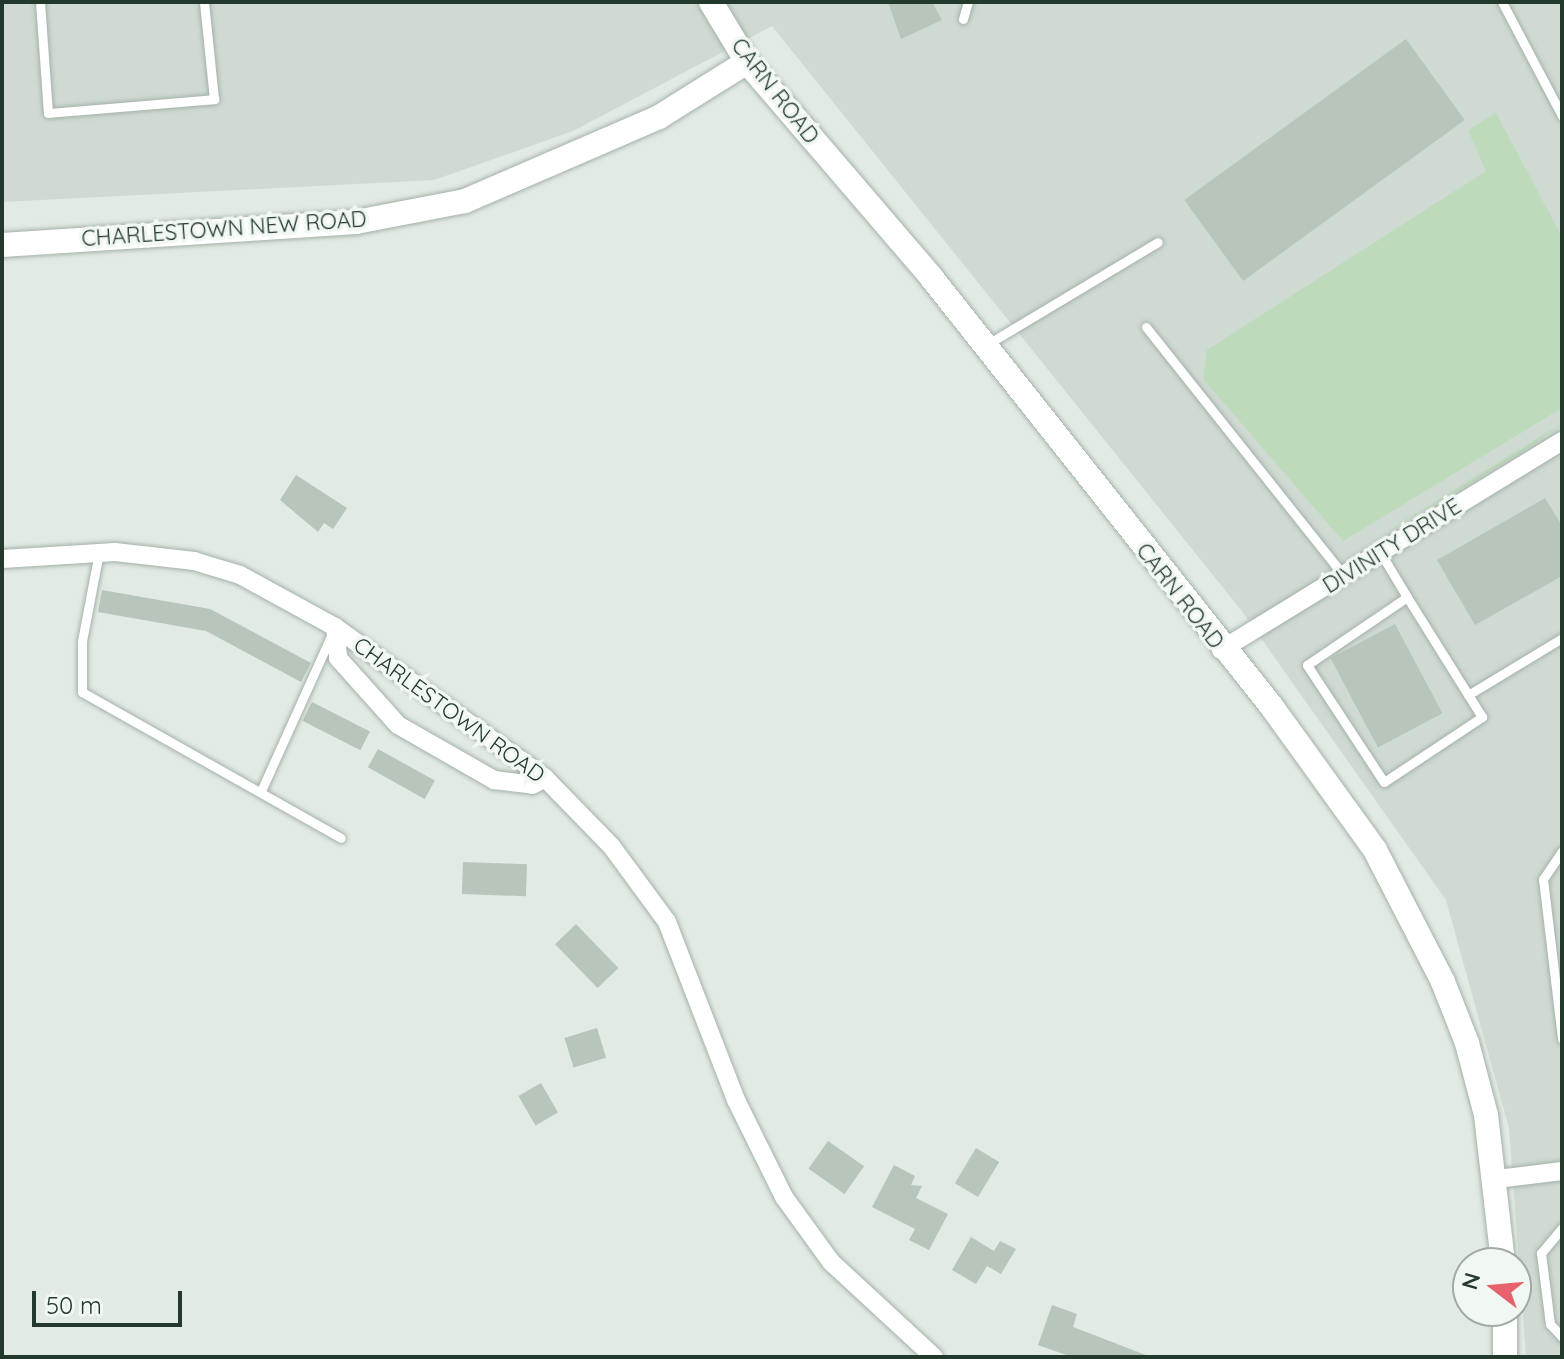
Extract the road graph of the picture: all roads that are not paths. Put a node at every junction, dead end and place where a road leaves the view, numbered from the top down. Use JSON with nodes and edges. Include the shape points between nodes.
{"nodes":[{"id":1,"x":40,"y":2,"type":"edge"},
{"id":2,"x":204,"y":2,"type":"edge"},
{"id":3,"x":711,"y":2,"type":"edge"},
{"id":4,"x":968,"y":2,"type":"edge"},
{"id":5,"x":1502,"y":2,"type":"edge"},
{"id":6,"x":963,"y":19,"type":"dead end"},
{"id":7,"x":747,"y":62,"type":"junction"},
{"id":8,"x":1562,"y":116,"type":"edge"},
{"id":9,"x":1158,"y":242,"type":"dead end"},
{"id":10,"x":2,"y":245,"type":"edge"},
{"id":11,"x":1146,"y":327,"type":"dead end"},
{"id":12,"x":984,"y":346,"type":"junction"},
{"id":13,"x":1562,"y":441,"type":"edge"},
{"id":14,"x":99,"y":552,"type":"junction"},
{"id":15,"x":1380,"y":552,"type":"junction"},
{"id":16,"x":2,"y":559,"type":"edge"},
{"id":17,"x":1344,"y":576,"type":"junction"},
{"id":18,"x":1407,"y":597,"type":"junction"},
{"id":19,"x":335,"y":627,"type":"junction"},
{"id":20,"x":1562,"y":638,"type":"edge"},
{"id":21,"x":1221,"y":650,"type":"junction"},
{"id":22,"x":1468,"y":695,"type":"junction"},
{"id":23,"x":545,"y":778,"type":"junction"},
{"id":24,"x":261,"y":791,"type":"junction"},
{"id":25,"x":341,"y":838,"type":"dead end"},
{"id":26,"x":1562,"y":851,"type":"edge"},
{"id":27,"x":1562,"y":1039,"type":"edge"},
{"id":28,"x":1562,"y":1171,"type":"edge"},
{"id":29,"x":1497,"y":1179,"type":"junction"},
{"id":30,"x":1562,"y":1228,"type":"edge"},
{"id":31,"x":1502,"y":1247,"type":"edge"},
{"id":32,"x":1505,"y":1327,"type":"edge"},
{"id":33,"x":1562,"y":1337,"type":"edge"},
{"id":34,"x":934,"y":1357,"type":"edge"},
{"id":35,"x":1505,"y":1357,"type":"edge"}],
"edges":[{"from":1,"to":2,"type":"lane","via":[[48,113],[214,99]]},
{"from":3,"to":7,"type":"main road","name":"CARN ROAD"},
{"from":4,"to":6,"type":"lane"},
{"from":5,"to":8,"type":"lane"},
{"from":7,"to":10,"type":"main road","name":"CHARLESTOWN NEW ROAD","via":[[659,117],[465,201],[356,222]]},
{"from":7,"to":12,"type":"main road","name":"CARN ROAD"},
{"from":9,"to":12,"type":"lane"},
{"from":11,"to":17,"type":"lane"},
{"from":12,"to":21,"type":"main road","name":"CARN ROAD"},
{"from":13,"to":15,"type":"street","name":"DIVINITY DRIVE"},
{"from":14,"to":16,"type":"street","name":"CHARLESTOWN ROAD"},
{"from":14,"to":19,"type":"street","name":"CHARLESTOWN ROAD","via":[[219,568]]},
{"from":14,"to":24,"type":"lane","via":[[81,652],[82,692]]},
{"from":15,"to":17,"type":"street","name":"DIVINITY DRIVE"},
{"from":15,"to":18,"type":"lane"},
{"from":17,"to":21,"type":"street","name":"DIVINITY DRIVE"},
{"from":18,"to":22,"type":"lane"},
{"from":18,"to":22,"type":"lane","via":[[1307,665],[1384,782],[1482,717]]},
{"from":19,"to":23,"type":"street","name":"CHARLESTOWN ROAD"},
{"from":19,"to":23,"type":"street","via":[[338,658],[398,725],[494,780],[532,785]]},
{"from":19,"to":24,"type":"lane"},
{"from":20,"to":22,"type":"lane"},
{"from":21,"to":29,"type":"main road","name":"CARN ROAD","via":[[1272,707],[1375,850],[1418,931],[1467,1043]]},
{"from":23,"to":34,"type":"street","name":"CHARLESTOWN ROAD","via":[[605,839],[667,922],[736,1100],[784,1197],[841,1273]]},
{"from":24,"to":25,"type":"lane"},
{"from":26,"to":27,"type":"lane","via":[[1543,879]]},
{"from":28,"to":29,"type":"street"},
{"from":29,"to":31,"type":"main road","name":"CARN ROAD"},
{"from":30,"to":33,"type":"lane","via":[[1541,1253],[1550,1324]]},
{"from":32,"to":35,"type":"main road"}]}
